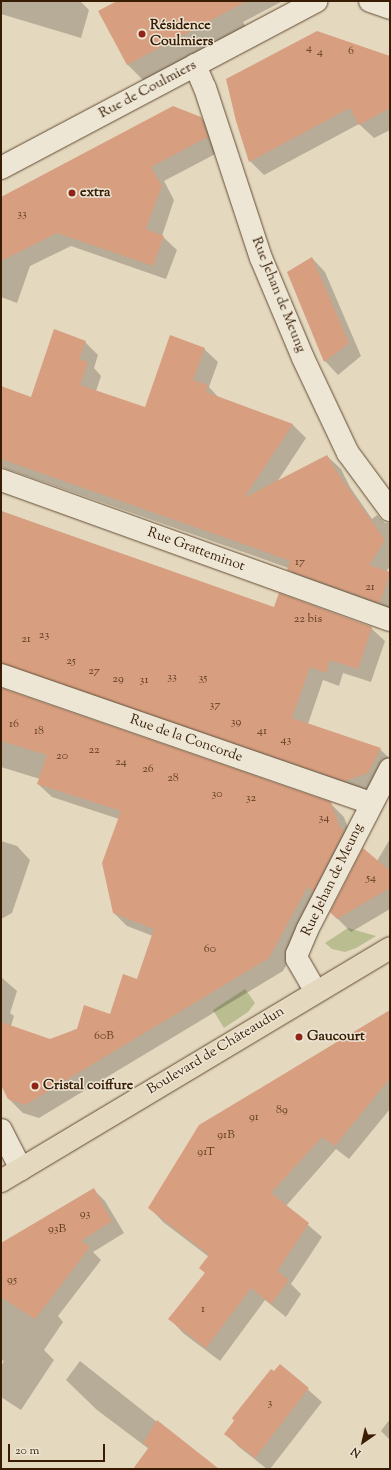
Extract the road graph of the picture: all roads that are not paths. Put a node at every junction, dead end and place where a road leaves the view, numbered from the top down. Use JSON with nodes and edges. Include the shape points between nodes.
{"nodes":[{"id":1,"x":316,"y":1,"type":"edge"},
{"id":2,"x":370,"y":1,"type":"edge"},
{"id":3,"x":390,"y":8,"type":"edge"},
{"id":4,"x":195,"y":65,"type":"junction"},
{"id":5,"x":1,"y":168,"type":"edge"},
{"id":6,"x":1,"y":480,"type":"edge"},
{"id":7,"x":390,"y":510,"type":"edge"},
{"id":8,"x":390,"y":620,"type":"edge"},
{"id":9,"x":1,"y":675,"type":"edge"},
{"id":10,"x":390,"y":769,"type":"edge"},
{"id":11,"x":371,"y":803,"type":"junction"},
{"id":12,"x":390,"y":948,"type":"edge"},
{"id":13,"x":316,"y":992,"type":"junction"},
{"id":14,"x":1,"y":1130,"type":"edge"},
{"id":15,"x":21,"y":1169,"type":"junction"},
{"id":16,"x":1,"y":1181,"type":"edge"}],
"edges":[{"from":1,"to":4,"type":"street","name":"Rue de Coulmiers"},
{"from":2,"to":3,"type":"street"},
{"from":4,"to":5,"type":"street","name":"Rue de Coulmiers"},
{"from":4,"to":7,"type":"street","name":"Rue Jehan de Meung","via":[[205,88],[261,258],[302,358],[348,453]]},
{"from":6,"to":8,"type":"street","name":"Rue Gratteminot"},
{"from":9,"to":11,"type":"street","name":"Rue de la Concorde"},
{"from":10,"to":11,"type":"street","name":"Rue Jehan de Meung"},
{"from":11,"to":13,"type":"street","name":"Rue Jehan de Meung","via":[[297,954],[297,960]]},
{"from":12,"to":13,"type":"main road","name":"Boulevard de Châteaudun"},
{"from":13,"to":15,"type":"main road","name":"Boulevard de Châteaudun"},
{"from":14,"to":15,"type":"street"},
{"from":15,"to":16,"type":"main road","name":"Boulevard de Châteaudun"}]}
